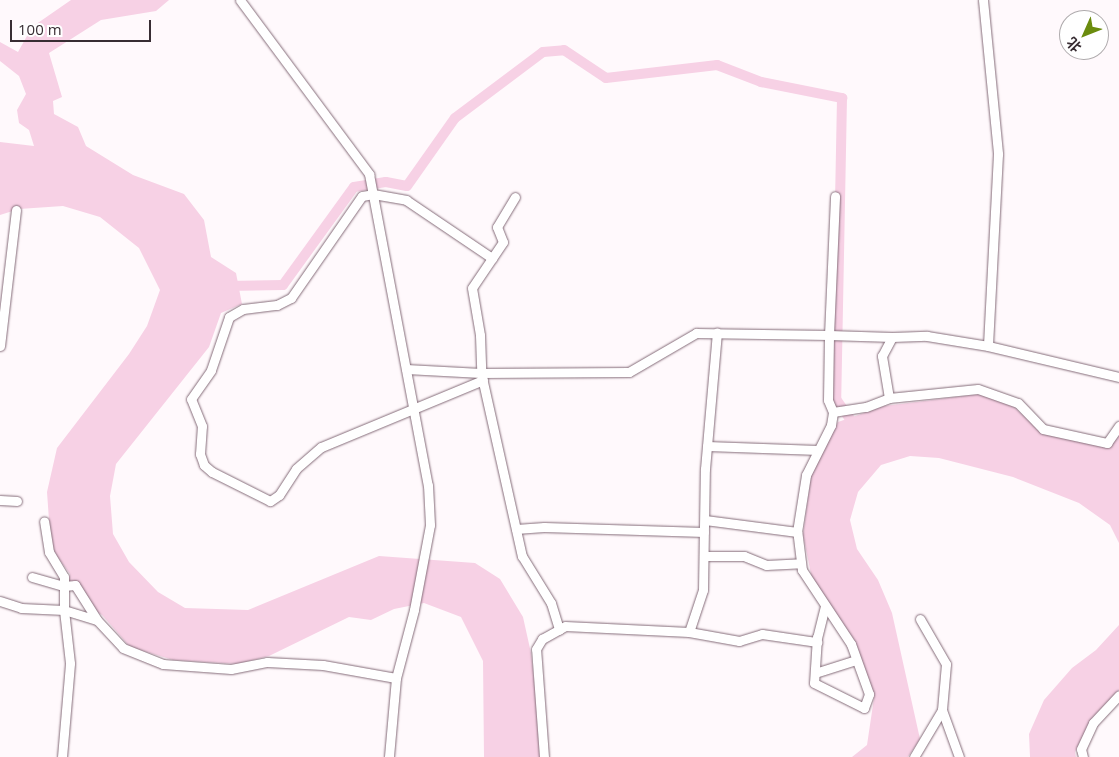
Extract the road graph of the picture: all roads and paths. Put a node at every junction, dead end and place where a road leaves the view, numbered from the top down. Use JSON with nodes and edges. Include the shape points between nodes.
{"nodes":[{"id":1,"x":240,"y":0,"type":"edge"},
{"id":2,"x":983,"y":0,"type":"edge"},
{"id":3,"x":373,"y":194,"type":"junction"},
{"id":4,"x":835,"y":196,"type":"dead end"},
{"id":5,"x":515,"y":197,"type":"dead end"},
{"id":6,"x":16,"y":210,"type":"dead end"},
{"id":7,"x":492,"y":258,"type":"junction"},
{"id":8,"x":717,"y":333,"type":"junction"},
{"id":9,"x":829,"y":334,"type":"junction"},
{"id":10,"x":892,"y":337,"type":"junction"},
{"id":11,"x":0,"y":346,"type":"edge"},
{"id":12,"x":988,"y":346,"type":"junction"},
{"id":13,"x":406,"y":369,"type":"junction"},
{"id":14,"x":482,"y":377,"type":"junction"},
{"id":15,"x":1119,"y":377,"type":"edge"},
{"id":16,"x":889,"y":398,"type":"junction"},
{"id":17,"x":414,"y":410,"type":"junction"},
{"id":18,"x":833,"y":412,"type":"junction"},
{"id":19,"x":1119,"y":426,"type":"edge"},
{"id":20,"x":707,"y":446,"type":"junction"},
{"id":21,"x":818,"y":450,"type":"junction"},
{"id":22,"x":0,"y":500,"type":"edge"},
{"id":23,"x":18,"y":501,"type":"dead end"},
{"id":24,"x":705,"y":520,"type":"junction"},
{"id":25,"x":44,"y":521,"type":"dead end"},
{"id":26,"x":516,"y":529,"type":"junction"},
{"id":27,"x":704,"y":532,"type":"junction"},
{"id":28,"x":797,"y":532,"type":"junction"},
{"id":29,"x":704,"y":556,"type":"junction"},
{"id":30,"x":801,"y":563,"type":"junction"},
{"id":31,"x":32,"y":577,"type":"dead end"},
{"id":32,"x":64,"y":586,"type":"junction"},
{"id":33,"x":0,"y":601,"type":"edge"},
{"id":34,"x":825,"y":606,"type":"junction"},
{"id":35,"x":64,"y":610,"type":"junction"},
{"id":36,"x":920,"y":619,"type":"dead end"},
{"id":37,"x":97,"y":620,"type":"junction"},
{"id":38,"x":559,"y":630,"type":"junction"},
{"id":39,"x":689,"y":632,"type":"junction"},
{"id":40,"x":817,"y":642,"type":"junction"},
{"id":41,"x":856,"y":660,"type":"junction"},
{"id":42,"x":814,"y":673,"type":"junction"},
{"id":43,"x":396,"y":678,"type":"junction"},
{"id":44,"x":1119,"y":695,"type":"edge"},
{"id":45,"x":942,"y":710,"type":"junction"},
{"id":46,"x":62,"y":757,"type":"edge"},
{"id":47,"x":389,"y":757,"type":"edge"},
{"id":48,"x":544,"y":757,"type":"edge"},
{"id":49,"x":914,"y":757,"type":"edge"},
{"id":50,"x":958,"y":757,"type":"edge"},
{"id":51,"x":1083,"y":757,"type":"edge"}],
"edges":[{"from":1,"to":3,"type":"street","via":[[370,174]]},
{"from":2,"to":12,"type":"street","via":[[998,154]]},
{"from":3,"to":7,"type":"street","via":[[406,200]]},
{"from":3,"to":13,"type":"street"},
{"from":3,"to":17,"type":"street","via":[[362,196],[291,298],[277,305],[243,310],[229,317],[211,370],[192,399],[202,426],[200,454],[204,465],[212,472],[270,501],[279,495],[296,469],[321,447]]},
{"from":4,"to":9,"type":"street"},
{"from":5,"to":7,"type":"street","via":[[497,228],[503,242]]},
{"from":6,"to":11,"type":"street"},
{"from":7,"to":14,"type":"street","via":[[472,288],[480,335]]},
{"from":8,"to":9,"type":"street"},
{"from":8,"to":14,"type":"street","via":[[696,333],[629,372]]},
{"from":8,"to":20,"type":"street"},
{"from":9,"to":10,"type":"street"},
{"from":9,"to":18,"type":"street","via":[[828,400]]},
{"from":10,"to":12,"type":"street","via":[[927,336]]},
{"from":10,"to":16,"type":"street","via":[[882,356]]},
{"from":12,"to":15,"type":"street"},
{"from":13,"to":14,"type":"street"},
{"from":13,"to":17,"type":"street"},
{"from":14,"to":17,"type":"street"},
{"from":14,"to":26,"type":"street"},
{"from":16,"to":18,"type":"street","via":[[866,407]]},
{"from":16,"to":19,"type":"street","via":[[978,389],[1018,403],[1043,429],[1107,443]]},
{"from":17,"to":43,"type":"street","via":[[428,484],[430,525],[414,610]]},
{"from":18,"to":21,"type":"street","via":[[831,425]]},
{"from":20,"to":21,"type":"street"},
{"from":20,"to":24,"type":"street"},
{"from":21,"to":28,"type":"street","via":[[806,475]]},
{"from":22,"to":23,"type":"street"},
{"from":24,"to":27,"type":"street"},
{"from":24,"to":28,"type":"street"},
{"from":25,"to":32,"type":"street","via":[[49,552],[64,577]]},
{"from":26,"to":27,"type":"street","via":[[544,526]]},
{"from":26,"to":38,"type":"street","via":[[522,556],[551,603]]},
{"from":27,"to":29,"type":"street"},
{"from":28,"to":30,"type":"street"},
{"from":29,"to":30,"type":"street","via":[[744,556],[766,564]]},
{"from":29,"to":39,"type":"street","via":[[704,590]]},
{"from":30,"to":34,"type":"street","via":[[802,570]]},
{"from":31,"to":32,"type":"street"},
{"from":32,"to":35,"type":"street"},
{"from":32,"to":37,"type":"street","via":[[75,585]]},
{"from":33,"to":35,"type":"street","via":[[21,608]]},
{"from":34,"to":40,"type":"street"},
{"from":34,"to":41,"type":"street","via":[[851,644]]},
{"from":35,"to":37,"type":"street"},
{"from":35,"to":46,"type":"street","via":[[70,663]]},
{"from":36,"to":45,"type":"street","via":[[946,664]]},
{"from":37,"to":43,"type":"street","via":[[124,648],[163,664],[231,669],[267,662],[314,665]]},
{"from":38,"to":39,"type":"street","via":[[565,626],[616,626]]},
{"from":38,"to":48,"type":"street","via":[[542,639],[536,649]]},
{"from":39,"to":40,"type":"street","via":[[739,641],[762,634]]},
{"from":40,"to":42,"type":"street"},
{"from":41,"to":42,"type":"street"},
{"from":41,"to":42,"type":"street","via":[[869,694],[864,708],[814,683]]},
{"from":43,"to":47,"type":"street"},
{"from":44,"to":51,"type":"street","via":[[1093,723],[1081,749]]},
{"from":45,"to":49,"type":"street"},
{"from":45,"to":50,"type":"street"}]}
